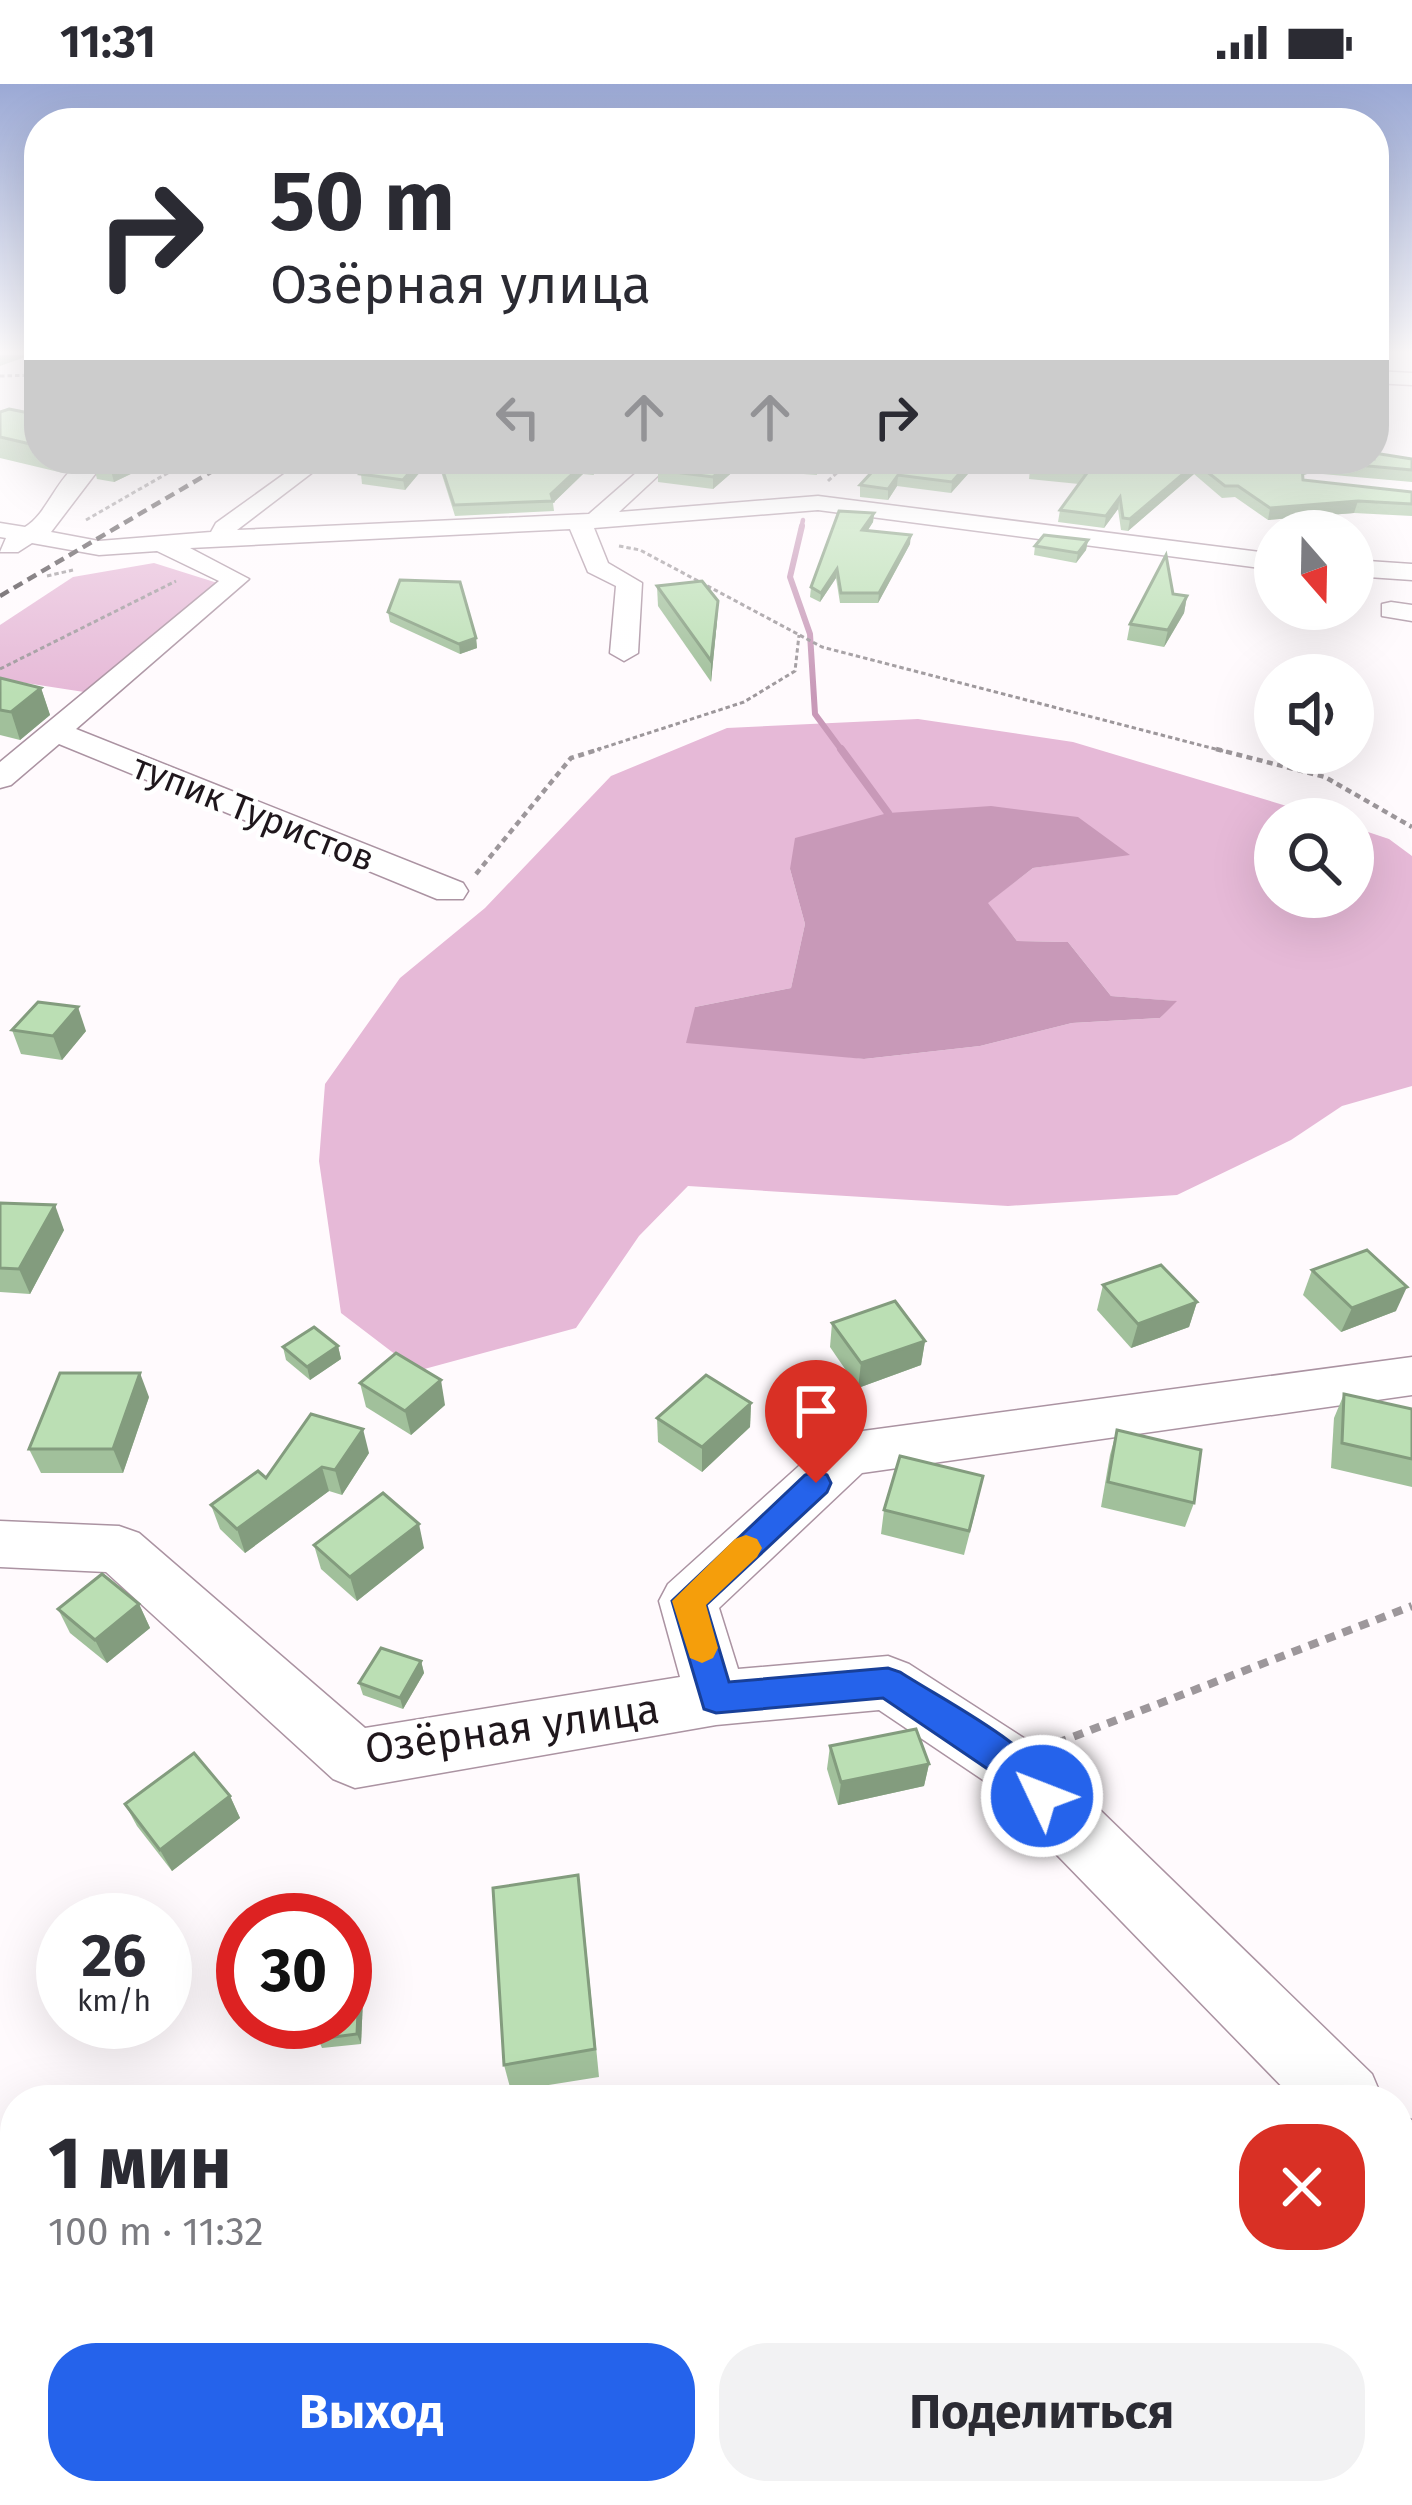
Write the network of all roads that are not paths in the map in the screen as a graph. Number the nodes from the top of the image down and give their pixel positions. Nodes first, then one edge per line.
1 (83, 474) edge
2 (299, 474) edge
3 (648, 474) edge
4 (144, 519) dead end
5 (587, 527) junction
6 (12, 533) edge
7 (278, 534) junction
8 (222, 539) junction
9 (164, 544) junction
10 (99, 548) junction
11 (0, 554) edge
12 (1254, 559) edge
13 (214, 567) junction
14 (1374, 569) edge
15 (1412, 572) edge
16 (624, 653) dead end
17 (57, 732) junction
18 (0, 778) edge
19 (450, 891) road end
20 (1412, 1376) edge
21 (0, 1544) edge
22 (716, 1698) junction
23 (1331, 2085) edge

1 - 6 street
2 - 8 street
3 - 5 street
4 - 10 street
5 - 7 street
5 - 12 street
5 - 16 street
6 - 10 street
6 - 11 street
7 - 8 street
7 - 13 street
8 - 9 street
9 - 10 street
9 - 13 street
13 - 17 street
14 - 15 street
17 - 18 street
17 - 19 street, тупик Туристов
20 - 22 street, Озёрная улица
21 - 22 street, Озёрная улица
22 - 23 street

